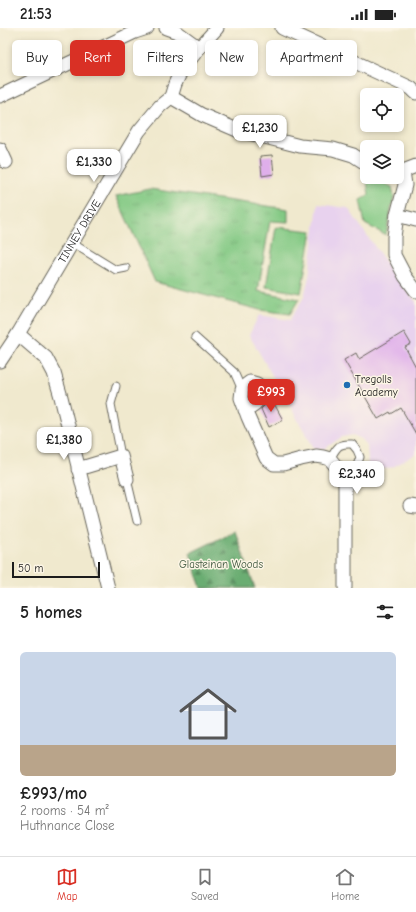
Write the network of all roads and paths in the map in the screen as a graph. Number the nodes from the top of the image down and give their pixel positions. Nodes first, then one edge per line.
1 (147, 28) edge
2 (166, 28) edge
3 (217, 28) edge
4 (282, 28) edge
5 (199, 48) junction
6 (416, 93) edge
7 (0, 96) edge
8 (171, 97) junction
9 (0, 149) edge
10 (360, 160) edge
11 (6, 162) dead end
12 (416, 166) edge
13 (404, 169) edge
14 (404, 182) edge
15 (397, 215) junction
16 (416, 220) edge
17 (72, 243) junction
18 (126, 268) dead end
19 (416, 291) edge
20 (18, 334) junction
21 (195, 337) dead end
22 (0, 361) edge
23 (116, 386) dead end
24 (242, 390) junction
25 (246, 410) junction
26 (121, 456) junction
27 (330, 459) junction
28 (78, 469) junction
29 (127, 479) joint
30 (344, 480) junction
31 (137, 521) dead end
32 (108, 588) edge
33 (345, 588) edge

1 - 7 street
2 - 5 street
3 - 5 street, TINNEY DRIVE
4 - 6 street
5 - 8 street, TINNEY DRIVE
8 - 10 street
8 - 17 street, TINNEY DRIVE
9 - 11 street
12 - 13 street
14 - 15 street
15 - 16 street
15 - 19 street
17 - 18 lane
17 - 20 street, TINNEY DRIVE
20 - 22 street, TINNEY DRIVE
20 - 28 street
21 - 24 lane
23 - 26 lane
24 - 25 street
24 - 25 street
25 - 27 street
26 - 28 street
26 - 29 street
27 - 30 street
27 - 30 lane
28 - 32 street
29 - 31 lane
30 - 33 street

